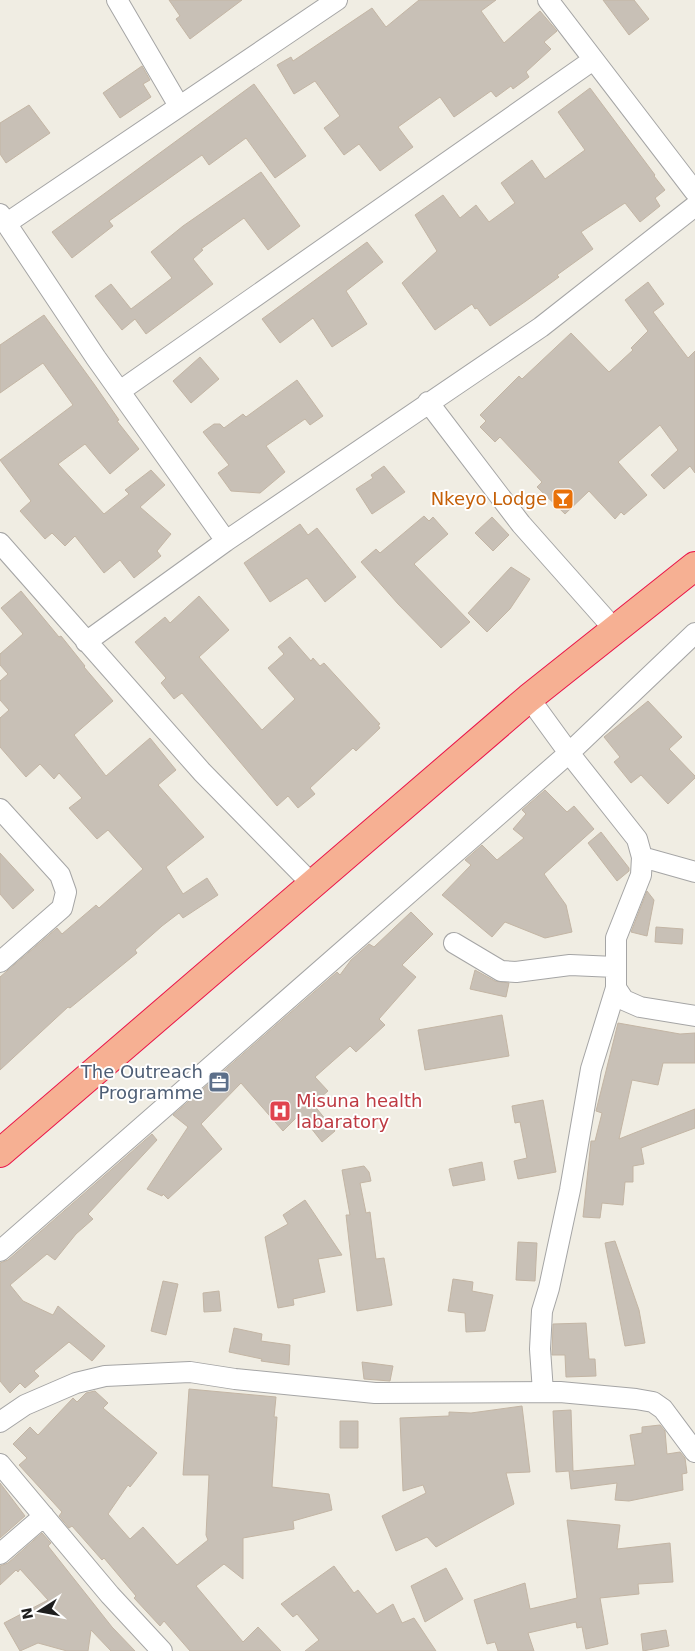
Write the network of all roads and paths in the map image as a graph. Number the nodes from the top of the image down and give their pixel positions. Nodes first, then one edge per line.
1 (117, 0) edge
2 (338, 0) edge
3 (548, 0) edge
4 (593, 60) junction
5 (179, 106) junction
6 (695, 192) edge
7 (695, 206) edge
8 (4, 218) edge
9 (120, 391) junction
10 (428, 402) junction
11 (226, 541) junction
12 (4, 555) edge
13 (695, 566) edge
14 (615, 630) junction
15 (695, 633) edge
16 (86, 642) junction
17 (529, 698) junction
18 (568, 753) junction
19 (0, 809) edge
20 (642, 857) junction
21 (695, 872) edge
22 (312, 884) junction
23 (454, 943) dead end
24 (0, 962) edge
25 (615, 968) junction
26 (616, 988) junction
27 (695, 1016) edge
28 (0, 1153) edge
29 (0, 1251) edge
30 (543, 1392) junction
31 (0, 1422) edge
32 (695, 1452) edge
33 (0, 1464) edge
34 (44, 1516) junction
35 (0, 1554) edge
36 (162, 1651) edge

1 - 5 street
2 - 5 street
3 - 4 street
4 - 6 street
4 - 9 street
5 - 8 street
7 - 10 street
8 - 9 street
9 - 11 street
10 - 11 street
10 - 14 street
11 - 16 street
12 - 16 street
13 - 14 highway
14 - 17 highway
15 - 18 street
16 - 22 street
17 - 18 street
17 - 22 highway
18 - 20 street
18 - 29 street
19 - 24 street
20 - 21 street
20 - 25 street
22 - 28 highway
23 - 25 street
25 - 26 street
26 - 27 street
26 - 30 street
30 - 31 street
30 - 32 street
33 - 34 street
34 - 35 street
34 - 36 street

